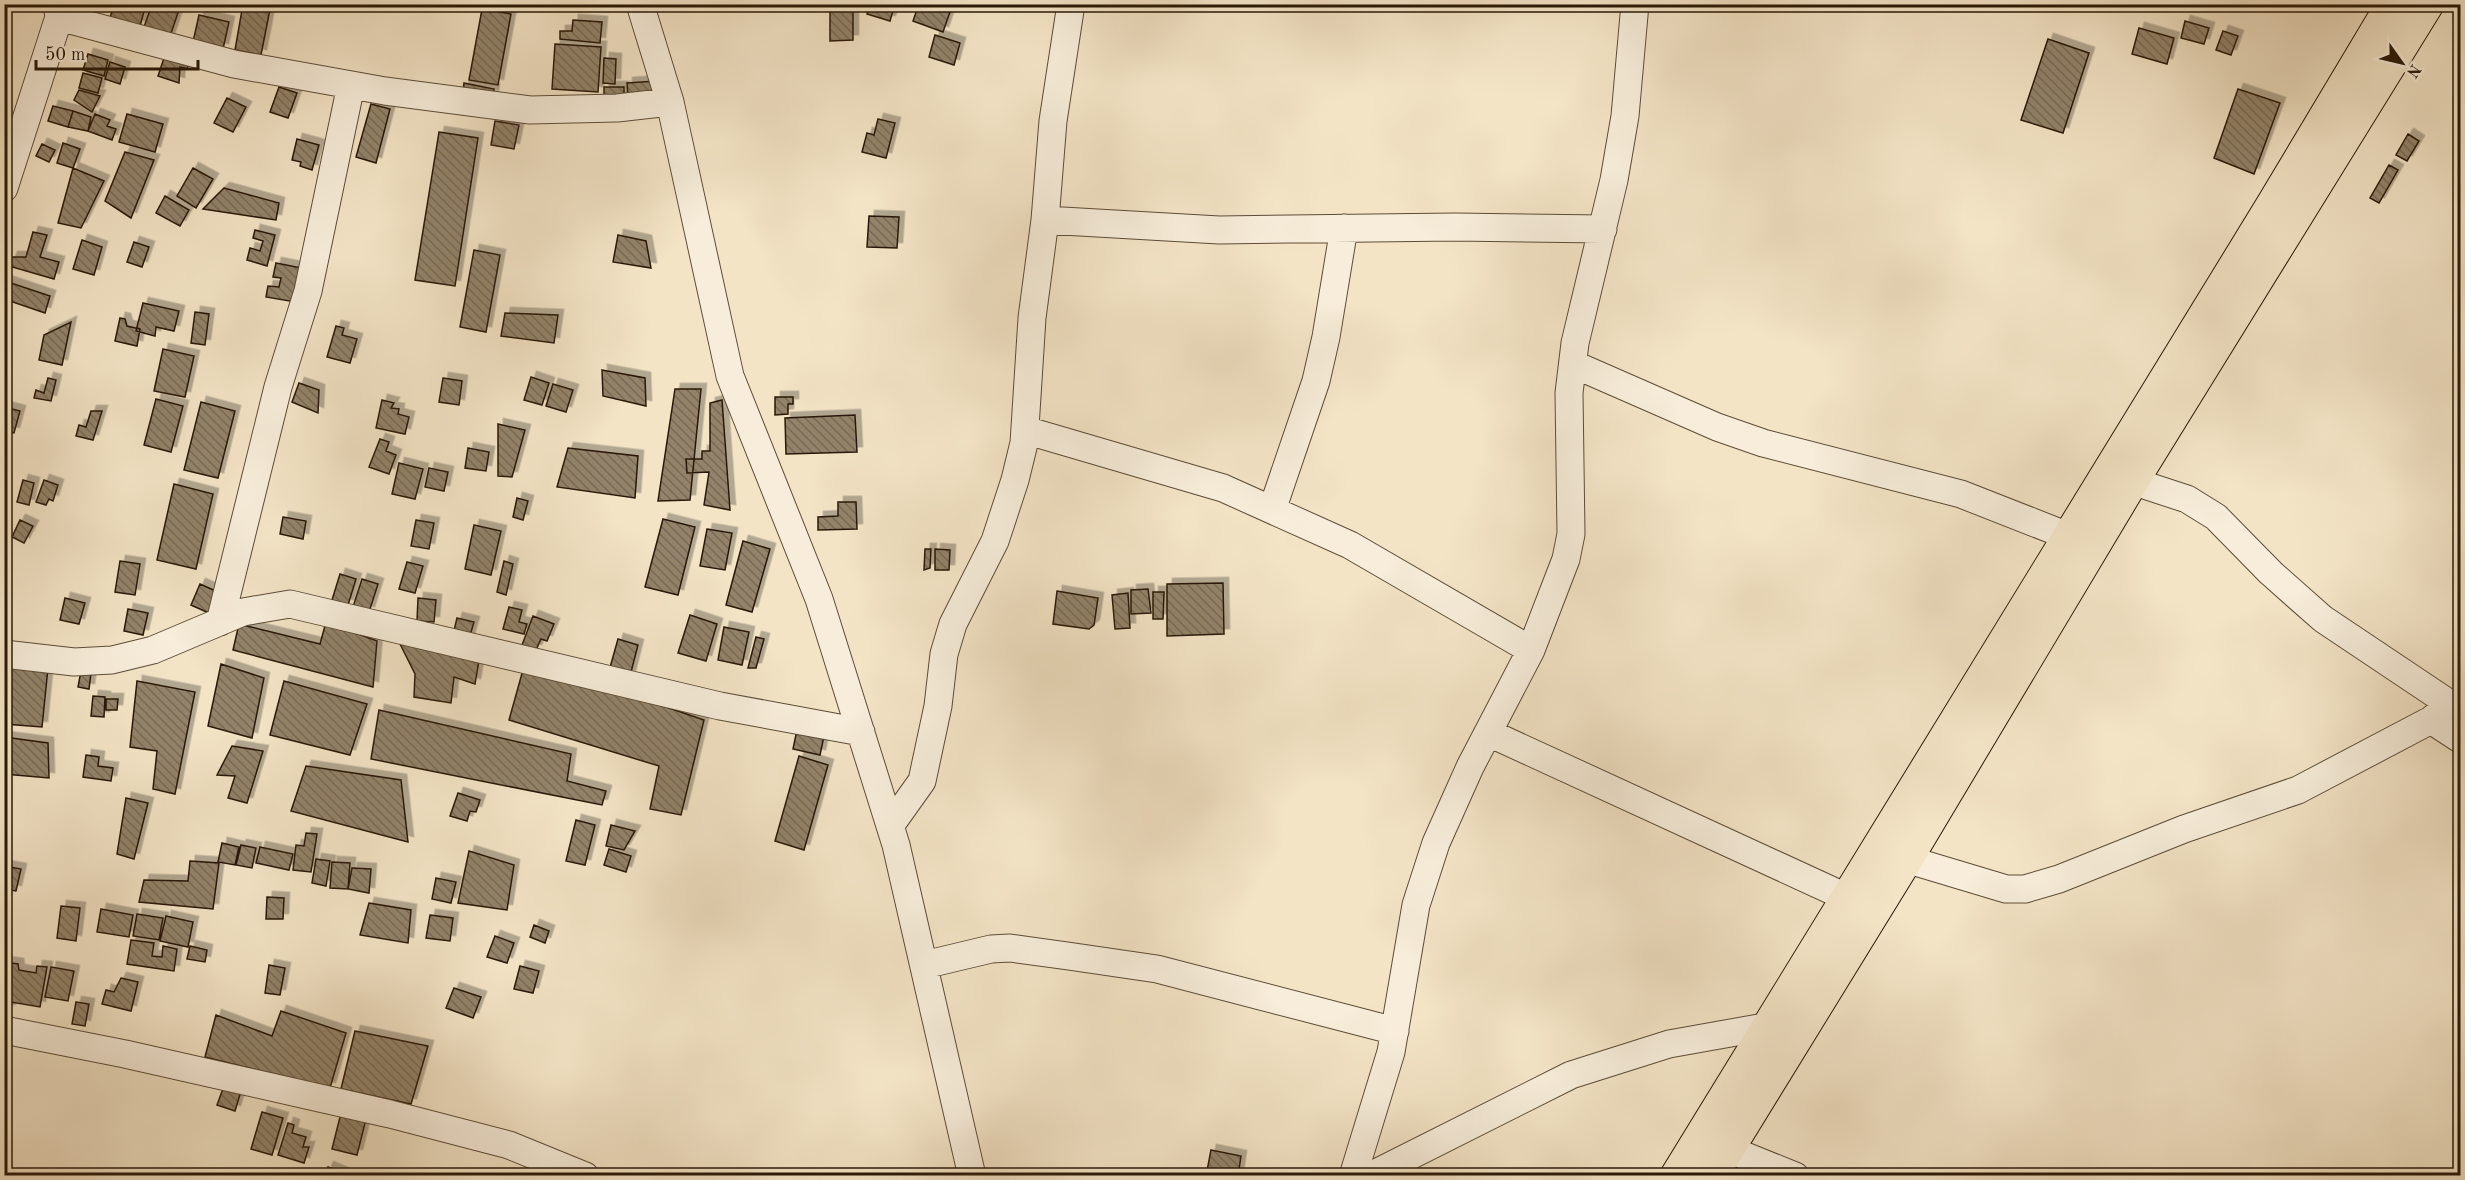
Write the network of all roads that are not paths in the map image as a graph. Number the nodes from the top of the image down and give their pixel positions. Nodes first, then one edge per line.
1 (640, 4) edge
2 (1071, 4) edge
3 (1635, 4) edge
4 (2393, 4) edge
5 (2427, 4) edge
6 (58, 10) edge
7 (351, 85) junction
8 (670, 102) junction
9 (4, 188) edge
10 (1045, 220) junction
11 (1344, 228) junction
12 (1603, 229) junction
13 (1573, 364) junction
14 (1025, 430) junction
15 (2132, 481) junction
16 (1272, 510) junction
17 (2068, 536) junction
18 (220, 622) junction
19 (1531, 650) junction
20 (4, 654) edge
21 (2447, 708) edge
22 (861, 732) junction
23 (1489, 733) junction
24 (2460, 740) edge
25 (890, 826) junction
26 (1906, 859) junction
27 (1848, 898) junction
28 (924, 965) junction
29 (1770, 1026) junction
30 (4, 1030) edge
31 (1395, 1031) junction
32 (1720, 1162) edge
33 (585, 1176) edge
34 (972, 1176) edge
35 (1353, 1176) edge
36 (1370, 1176) edge
37 (1677, 1176) edge
38 (1795, 1176) edge

1 - 8 street
2 - 10 street
3 - 12 street
4 - 17 main road
5 - 15 main road
6 - 7 street
6 - 9 street
7 - 8 street
7 - 18 street
8 - 22 street
10 - 11 street
10 - 14 street
11 - 12 street
11 - 16 street
12 - 13 street
13 - 17 street
13 - 19 street
14 - 16 street
14 - 25 street
15 - 21 street
15 - 26 main road
16 - 19 street
17 - 27 main road
18 - 20 street
18 - 22 street
19 - 23 street
21 - 24 street
21 - 26 street
22 - 25 street
23 - 27 street
23 - 31 street
25 - 28 street
26 - 32 main road
27 - 29 main road
28 - 31 street
28 - 34 street
29 - 36 street
29 - 37 main road
30 - 33 street
31 - 35 street
32 - 38 street

